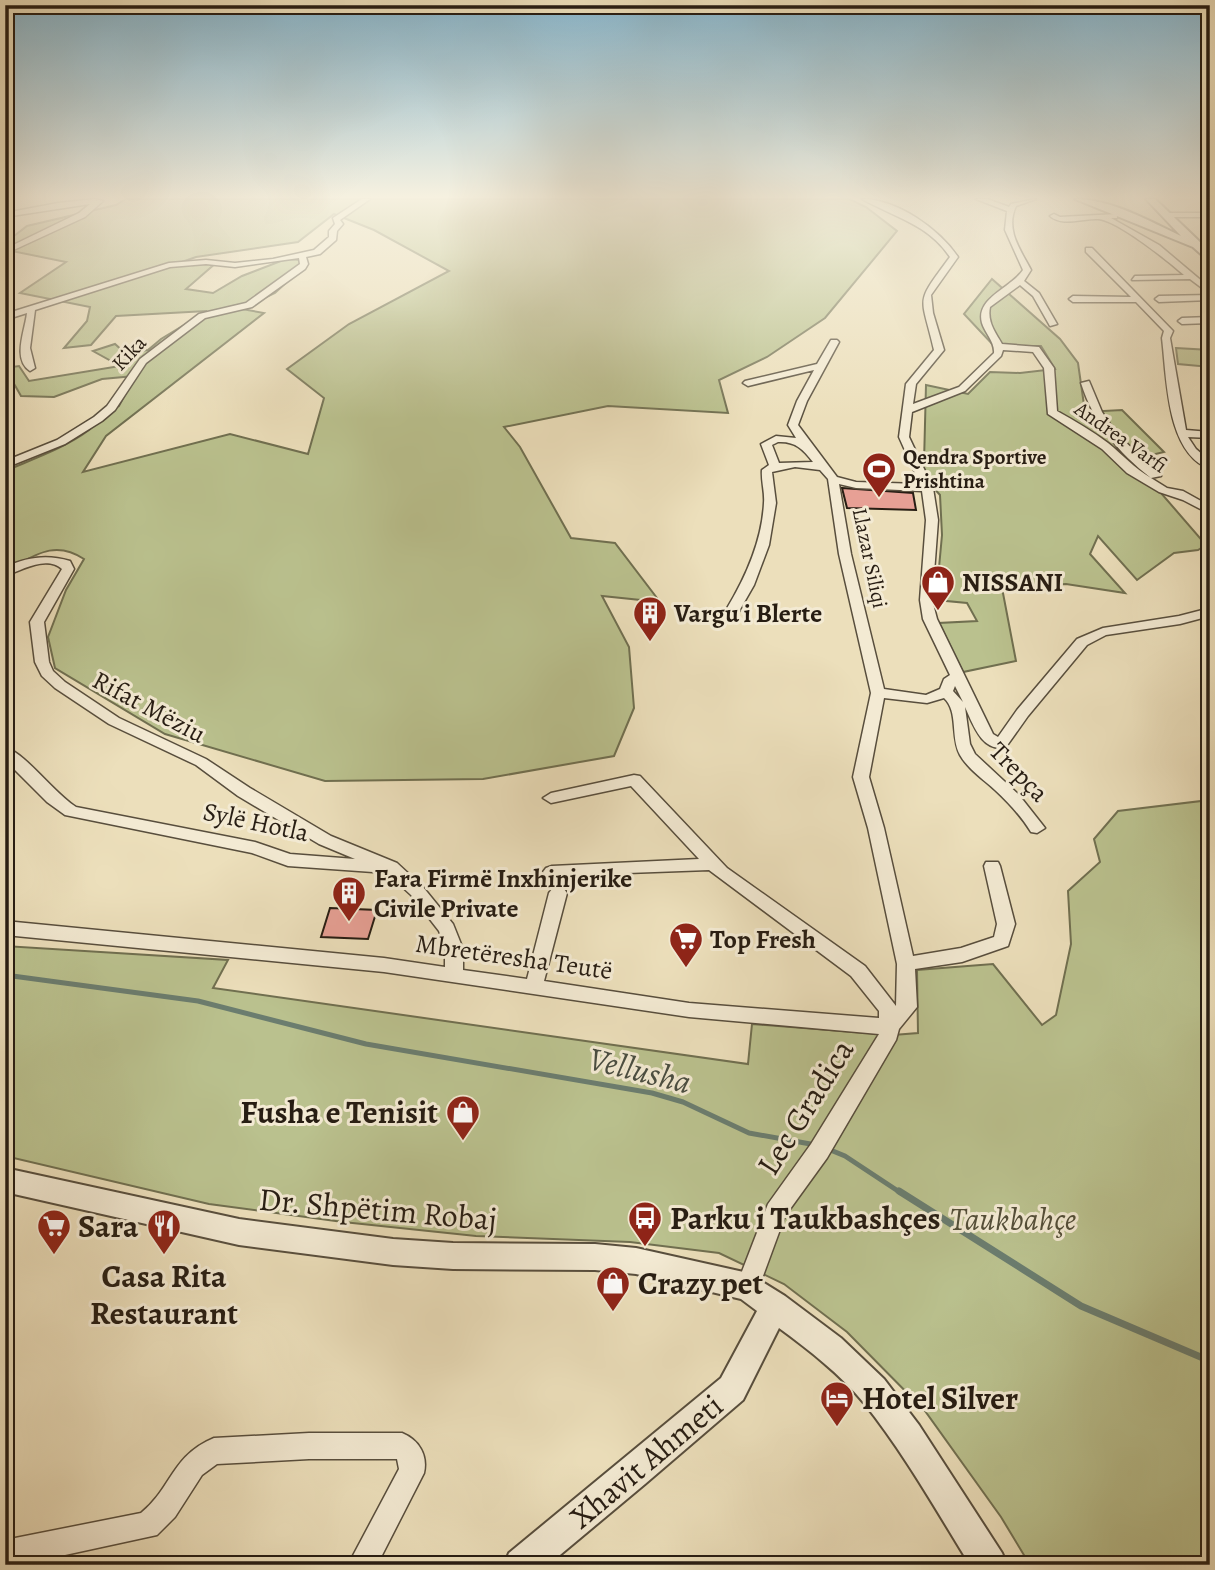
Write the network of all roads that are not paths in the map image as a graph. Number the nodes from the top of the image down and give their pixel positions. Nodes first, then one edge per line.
1 (144, 272) edge
2 (295, 272) edge
3 (943, 272) edge
4 (1026, 272) edge
5 (1110, 272) edge
6 (1187, 272) edge
7 (1193, 277) junction
8 (1135, 278) dead end
9 (1018, 281) junction
10 (1210, 292) edge
11 (1210, 298) edge
12 (1073, 299) dead end
13 (1159, 299) dead end
14 (1137, 300) junction
15 (31, 310) junction
16 (5, 317) edge
17 (1210, 320) edge
18 (1182, 321) dead end
19 (1053, 324) dead end
20 (835, 342) dead end
21 (999, 347) junction
22 (821, 366) junction
23 (30, 368) dead end
24 (748, 383) dead end
25 (1086, 383) dead end
26 (908, 410) junction
27 (1181, 433) junction
28 (1210, 435) edge
29 (806, 446) junction
30 (5, 465) edge
31 (775, 467) junction
32 (1210, 467) edge
33 (828, 473) junction
34 (927, 488) junction
35 (1188, 498) junction
36 (1210, 511) edge
37 (5, 572) edge
38 (733, 610) dead end
39 (1210, 612) edge
40 (957, 677) junction
41 (946, 692) junction
42 (878, 693) junction
43 (5, 752) edge
44 (551, 798) dead end
45 (1037, 828) dead end
46 (714, 864) junction
47 (992, 866) dead end
48 (391, 867) junction
49 (552, 872) dead end
50 (558, 893) dead end
51 (5, 928) edge
52 (906, 964) junction
53 (454, 975) junction
54 (533, 986) junction
55 (889, 1027) junction
56 (5, 1180) edge
57 (748, 1287) junction
58 (775, 1306) junction
59 (5, 1554) edge
60 (362, 1565) edge
61 (521, 1565) edge
62 (990, 1565) edge

1 - 15 street
2 - 30 street, Kika
3 - 26 street
4 - 9 street
5 - 14 street
6 - 7 street
7 - 8 street
7 - 10 street
9 - 19 street
9 - 21 street
11 - 13 street
12 - 14 street
14 - 27 street
15 - 16 street
15 - 23 street
17 - 18 street
20 - 22 street
21 - 26 street
21 - 35 street, Andrea Varfi
22 - 24 street
22 - 29 street
25 - 35 street
26 - 34 street
27 - 28 street
27 - 32 street
29 - 31 street
29 - 33 street
31 - 33 street
31 - 38 street
33 - 34 street
33 - 42 street, Llazar Siliqi
34 - 40 street
35 - 36 street
37 - 48 street, Rifat Mëziu
39 - 40 street
40 - 41 street
41 - 42 street
41 - 45 street, Trepça
42 - 52 street, Lec Gradica
43 - 48 street, Sylë Hotla
44 - 46 street
46 - 49 street
46 - 55 street
47 - 52 street
48 - 53 street
50 - 54 street
51 - 53 street, Mbretëresha Teutë
52 - 55 street, Lec Gradica
53 - 54 street, Mbretëresha Teutë
54 - 55 street, Mbretëresha Teutë
55 - 57 street, Lec Gradica
56 - 57 street, Dr. Shpëtim Robaj
57 - 58 street
58 - 61 street, Xhavit Ahmeti
58 - 62 street
59 - 60 street

